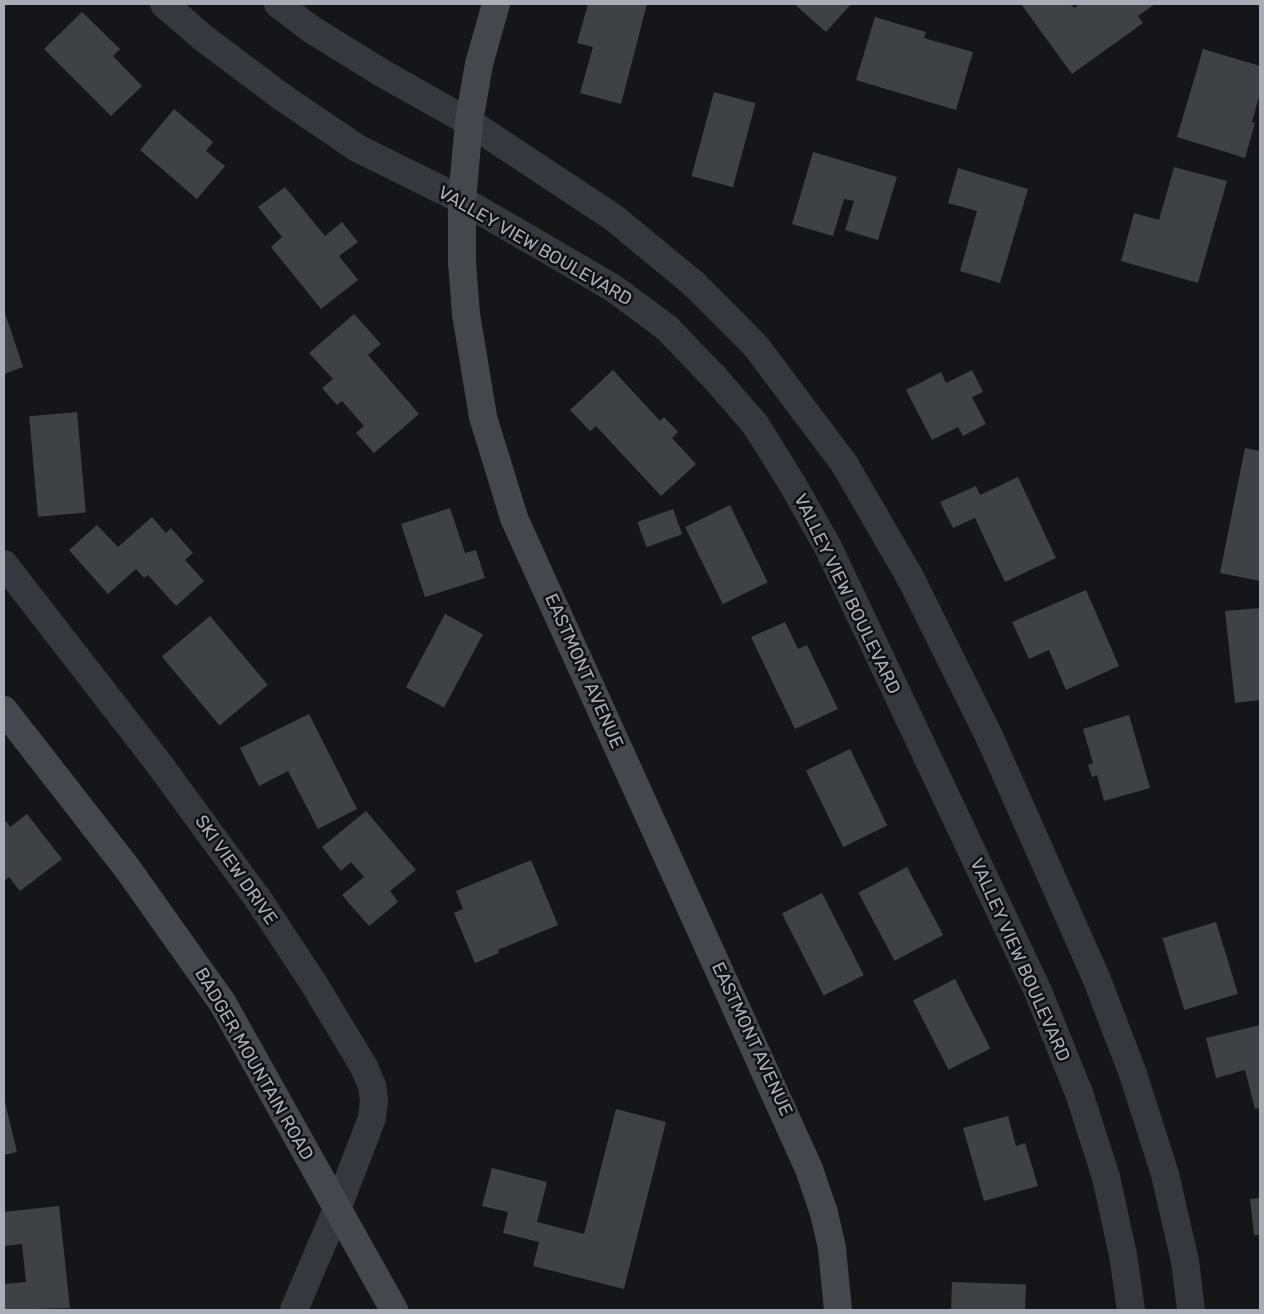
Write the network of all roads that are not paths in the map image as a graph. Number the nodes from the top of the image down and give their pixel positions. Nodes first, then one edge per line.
1 (164, 4) edge
2 (278, 4) edge
3 (496, 4) edge
4 (469, 122) junction
5 (462, 200) junction
6 (4, 564) edge
7 (4, 710) edge
8 (337, 1209) junction
9 (837, 1309) edge
10 (294, 1310) edge
11 (394, 1310) edge
12 (1132, 1310) edge
13 (1191, 1310) edge

1 - 5 street, VALLEY VIEW BOULEVARD
2 - 4 street
3 - 4 main road, EASTMONT AVENUE
4 - 5 main road, EASTMONT AVENUE
4 - 13 street
5 - 9 main road, EASTMONT AVENUE
5 - 12 street, VALLEY VIEW BOULEVARD
6 - 8 street, SKI VIEW DRIVE
7 - 8 main road, BADGER MOUNTAIN ROAD
8 - 10 street, SKI VIEW DRIVE
8 - 11 main road, BADGER MOUNTAIN ROAD

